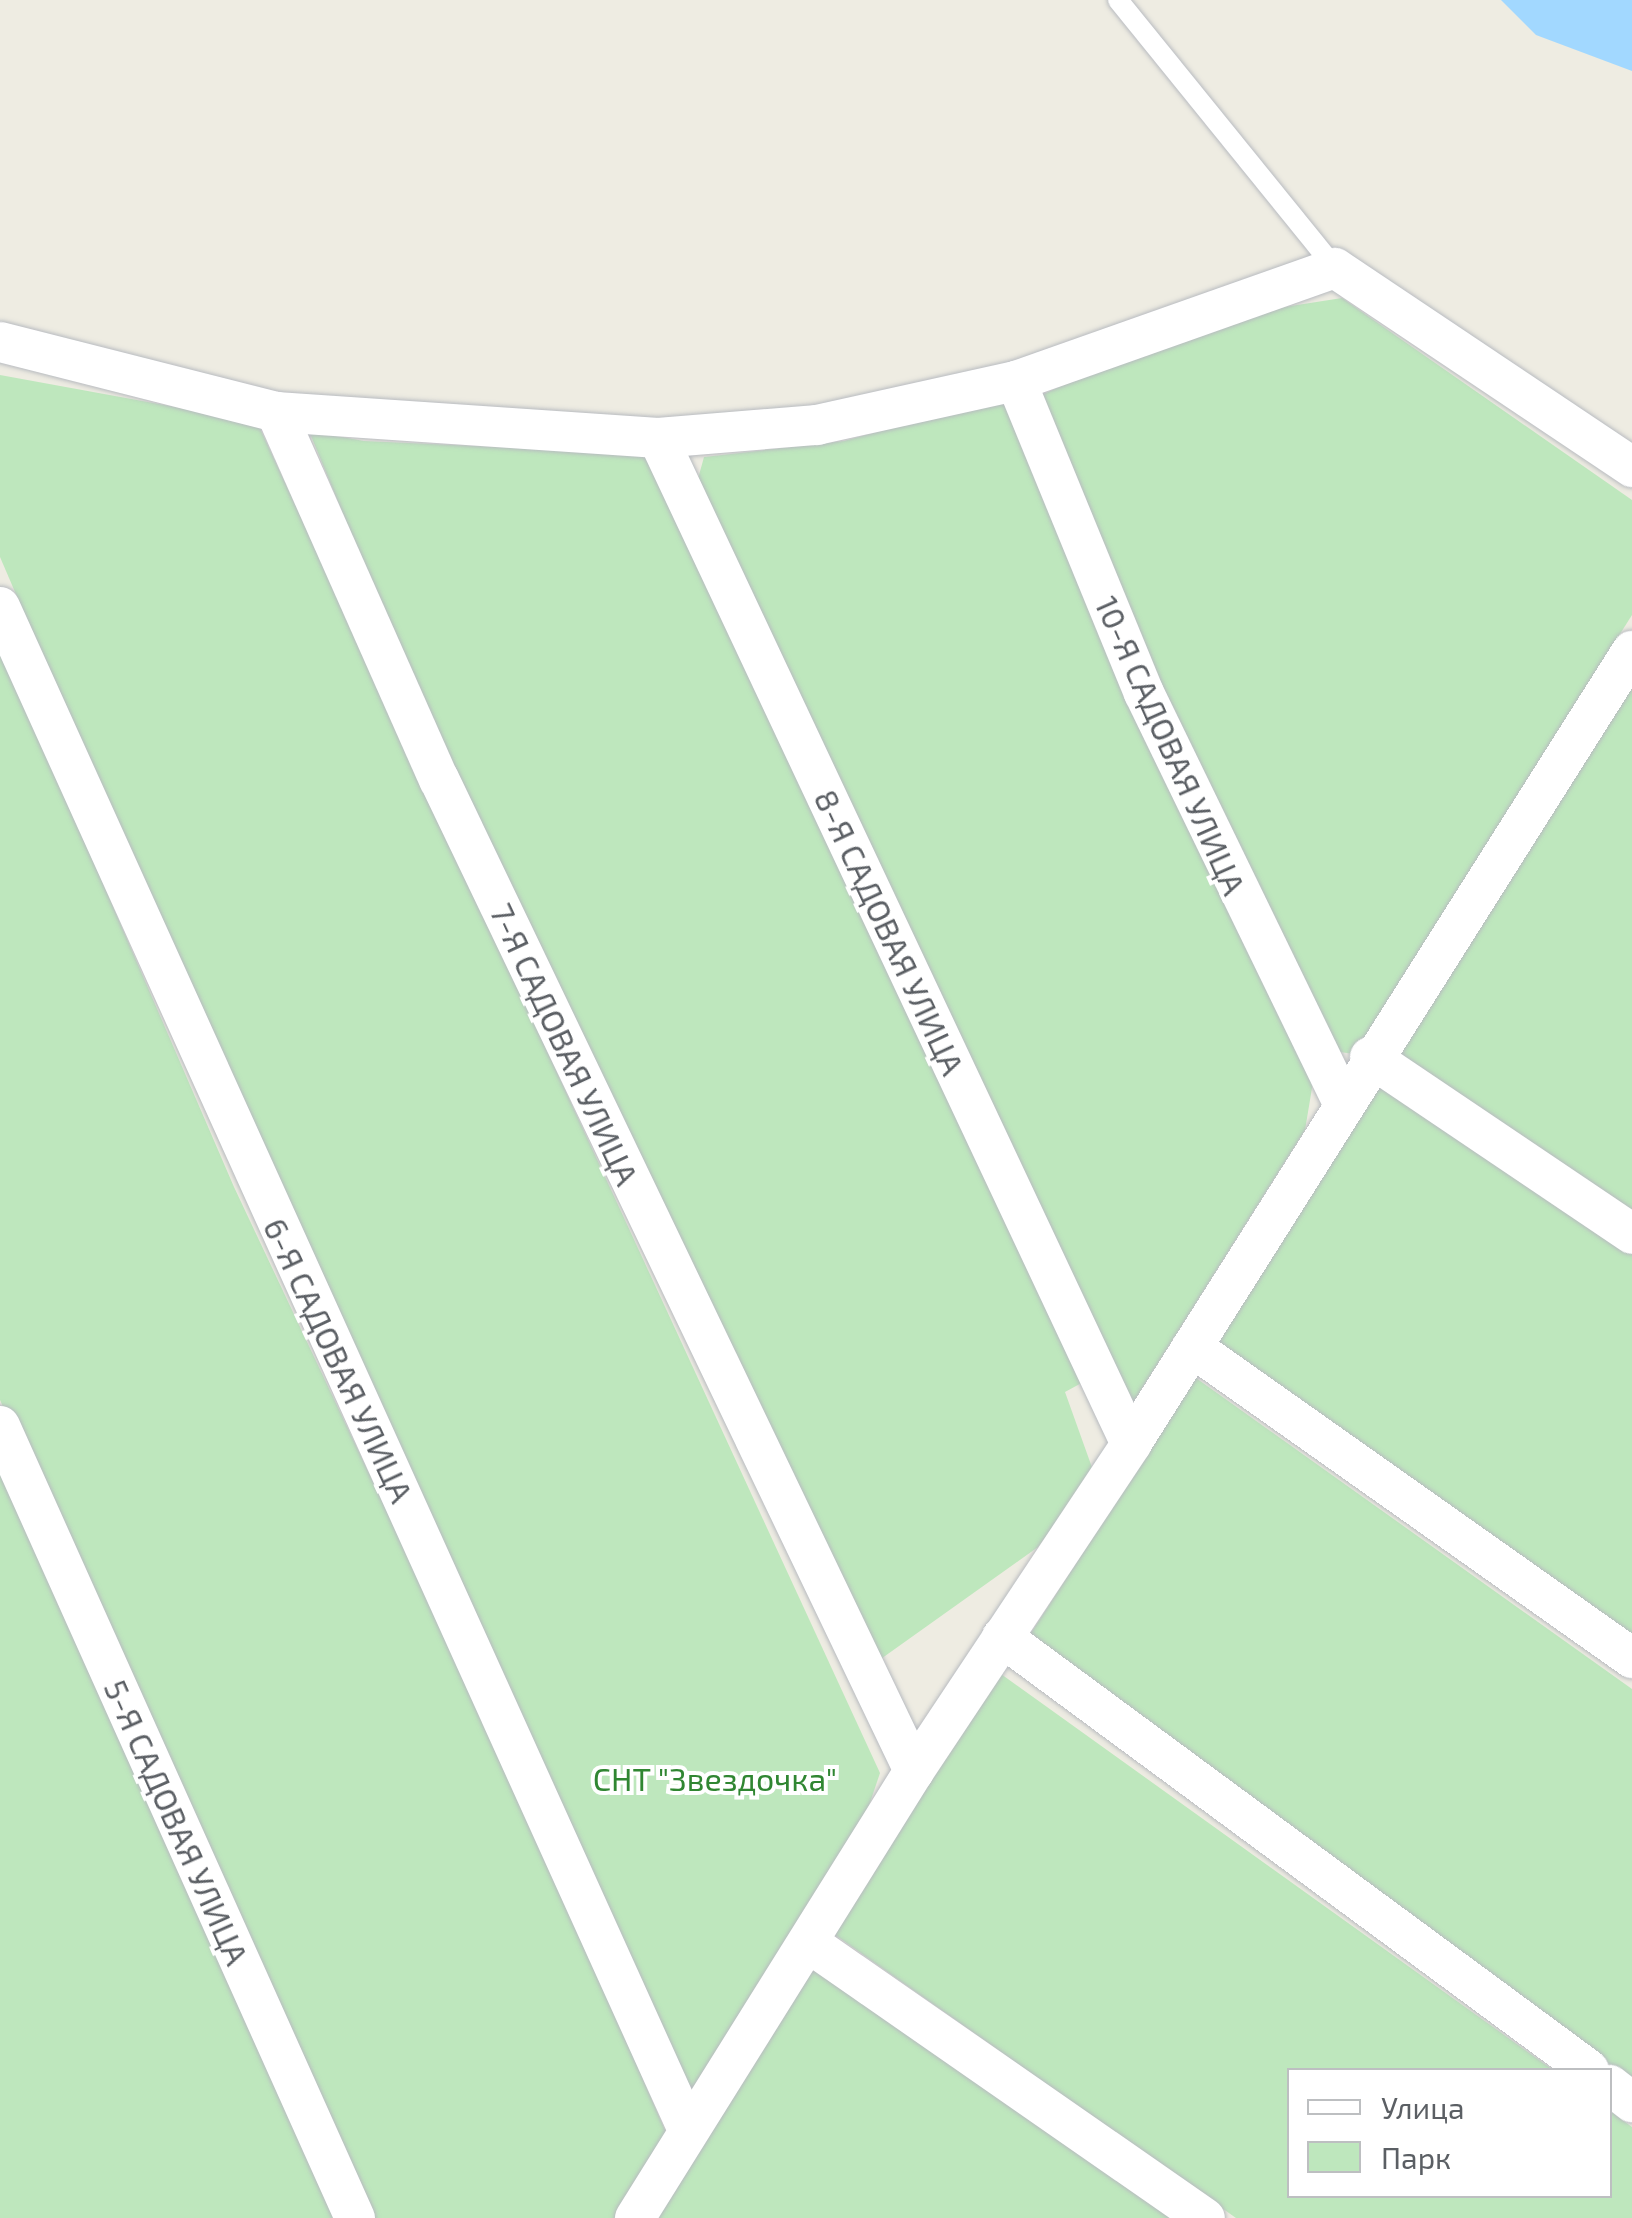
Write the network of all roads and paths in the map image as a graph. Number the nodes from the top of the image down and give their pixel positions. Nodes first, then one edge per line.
1 (1118, 0) edge
2 (1335, 268) junction
3 (0, 342) edge
4 (1016, 381) junction
5 (276, 412) junction
6 (658, 438) junction
7 (1632, 468) edge
8 (0, 607) edge
9 (1632, 651) edge
10 (1370, 1057) junction
11 (1342, 1101) junction
12 (1632, 1234) edge
13 (1192, 1347) junction
14 (0, 1426) edge
15 (1126, 1434) junction
16 (1002, 1637) junction
17 (1632, 1658) edge
18 (914, 1771) junction
19 (809, 1943) junction
20 (1586, 2068) edge
21 (684, 2121) junction
22 (355, 2218) edge
23 (635, 2218) edge
24 (1205, 2218) edge

1 - 2 lane
2 - 4 street
2 - 7 street
3 - 5 street
4 - 6 street
4 - 11 street, 10-Я САДОВАЯ УЛИЦА
5 - 6 street
5 - 18 street, 7-Я САДОВАЯ УЛИЦА
6 - 15 street, 8-Я САДОВАЯ УЛИЦА
8 - 21 street, 6-Я САДОВАЯ УЛИЦА
9 - 10 street
10 - 11 street
10 - 12 street
11 - 13 street
13 - 15 street
13 - 17 street
14 - 22 street, 5-Я САДОВАЯ УЛИЦА
15 - 16 street
16 - 18 street
16 - 20 street
18 - 19 street
19 - 21 street
19 - 24 street
21 - 23 street

